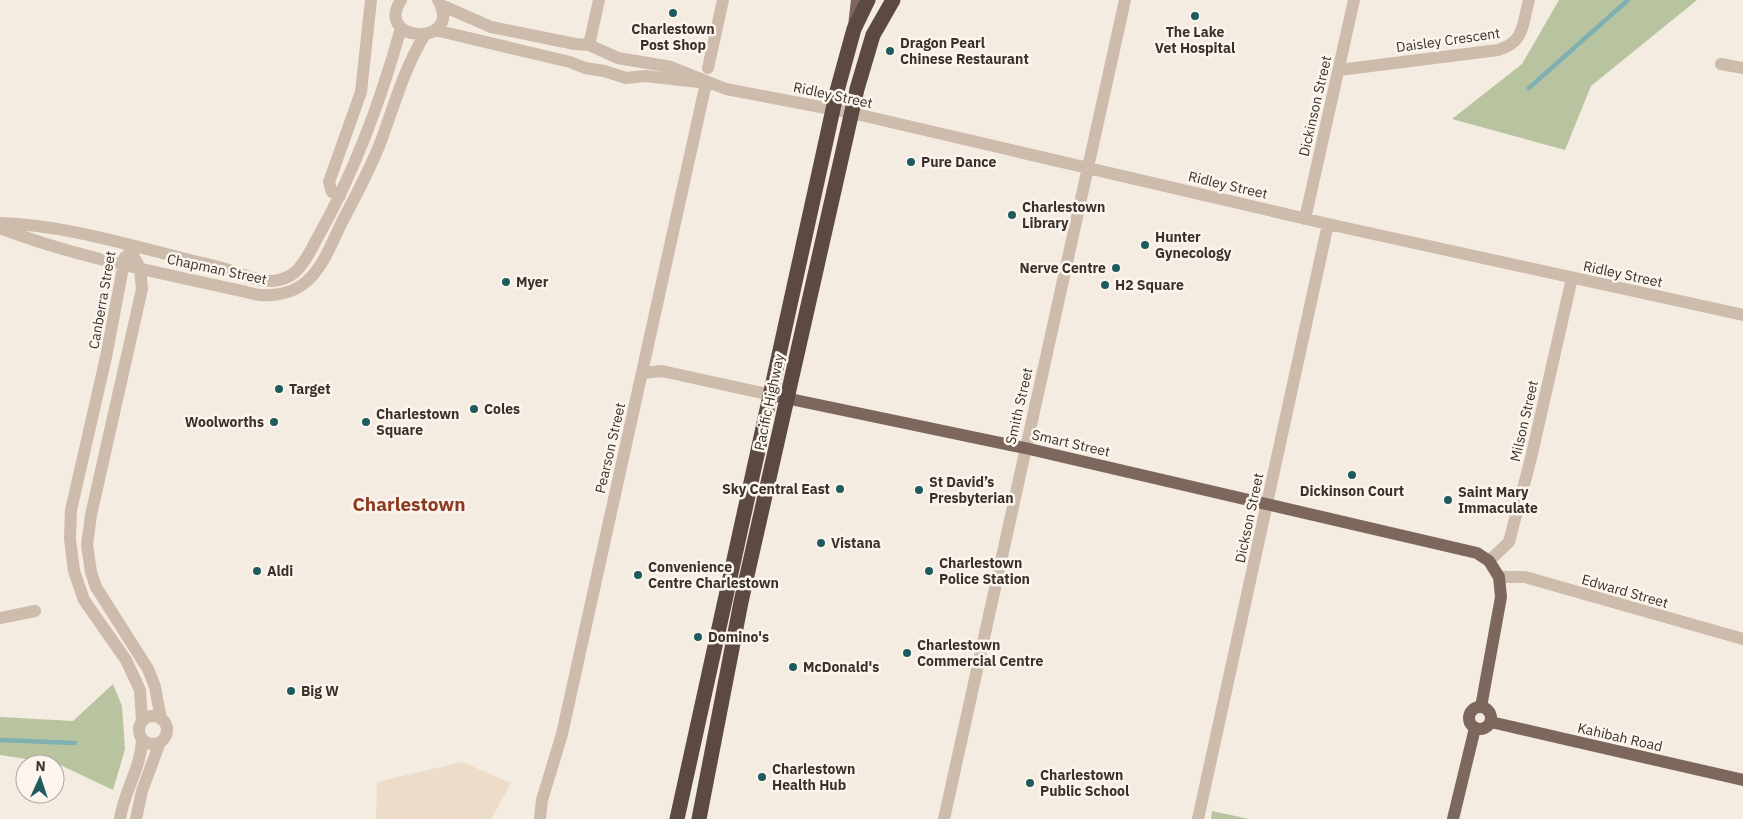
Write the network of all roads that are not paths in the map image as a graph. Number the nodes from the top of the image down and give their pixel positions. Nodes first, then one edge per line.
1 (371, 0) edge
2 (400, 0) edge
3 (599, 0) edge
4 (723, 0) edge
5 (857, 0) edge
6 (868, 0) edge
7 (893, 0) edge
8 (1126, 0) edge
9 (1354, 0) edge
10 (1528, 0) edge
11 (439, 2) edge
12 (401, 28) junction
13 (854, 29) junction
14 (429, 33) junction
15 (575, 44) junction
16 (589, 45) junction
17 (630, 60) junction
18 (570, 62) junction
19 (1721, 64) dead end
20 (708, 68) dead end
21 (1743, 68) edge
22 (1339, 70) junction
23 (626, 78) junction
24 (706, 83) junction
25 (833, 110) junction
26 (852, 113) junction
27 (1089, 168) junction
28 (340, 196) junction
29 (1304, 218) junction
30 (0, 223) edge
31 (1328, 224) junction
32 (0, 228) edge
33 (127, 245) junction
34 (123, 264) junction
35 (140, 268) junction
36 (1572, 278) junction
37 (1743, 315) edge
38 (642, 373) junction
39 (771, 395) junction
40 (786, 398) junction
41 (1025, 448) junction
42 (1268, 502) junction
43 (1489, 561) junction
44 (1498, 577) junction
45 (35, 611) dead end
46 (0, 618) edge
47 (1743, 639) edge
48 (1481, 707) junction
49 (161, 718) junction
50 (142, 720) junction
51 (1490, 722) junction
52 (1475, 728) junction
53 (142, 740) junction
54 (160, 742) junction
55 (1743, 780) edge
56 (120, 819) edge
57 (136, 819) edge
58 (540, 819) edge
59 (677, 819) edge
60 (699, 819) edge
61 (944, 819) edge
62 (1198, 819) edge
63 (1453, 819) edge

1 - 28 street
2 - 12 street
3 - 16 street
4 - 20 street
5 - 13 main road
6 - 13 highway, Pacific Highway
7 - 26 highway, Pacific Highway
8 - 27 street, Smith Street
9 - 22 street, Dickinson Street
10 - 22 street, Daisley Crescent
11 - 14 street, Chapman Street
11 - 15 street, Ridley Street
12 - 14 street, Ridley Street
12 - 28 street, Chapman Street
13 - 25 highway, Pacific Highway
14 - 18 street, Ridley Street
14 - 35 street, Chapman Street
15 - 16 street, Ridley Street
15 - 18 street
16 - 17 street, Ridley Street
17 - 23 street
17 - 24 street, Ridley Street
18 - 23 street, Ridley Street
19 - 21 street
22 - 29 street, Dickinson Street
23 - 24 street, Ridley Street
24 - 25 street, Ridley Street
24 - 38 street, Pearson Street
25 - 26 street, Ridley Street
25 - 39 highway, Pacific Highway
26 - 27 street, Ridley Street
26 - 40 highway, Pacific Highway
27 - 29 street, Ridley Street
27 - 41 street, Smith Street
28 - 33 street, Chapman Street
29 - 31 street, Ridley Street
30 - 33 street, Chapman Street
31 - 36 street, Ridley Street
31 - 42 street, Dickson Street
32 - 34 street, Chapman Street
33 - 34 street, Canberra Street
33 - 35 street, Canberra Street
34 - 35 street, Chapman Street
34 - 50 street, Canberra Street
35 - 49 street, Canberra Street
36 - 37 street, Ridley Street
36 - 43 street, Milson Street
38 - 39 street, Smart Street
38 - 58 street, Pearson Street
39 - 40 main road, Smart Street
39 - 59 highway, Pacific Highway
40 - 41 main road, Smart Street
40 - 60 highway, Pacific Highway
41 - 42 main road, Smart Street
41 - 61 street, Smith Street
42 - 43 main road, Smart Street
42 - 62 street, Dickson Street
43 - 44 main road
44 - 47 street, Edward Street
44 - 48 main road
45 - 46 street
48 - 51 main road
48 - 52 main road
49 - 50 street
49 - 54 street
50 - 53 street
51 - 52 main road
51 - 55 main road, Kahibah Road
52 - 63 main road
53 - 54 street
53 - 56 street
54 - 57 street

